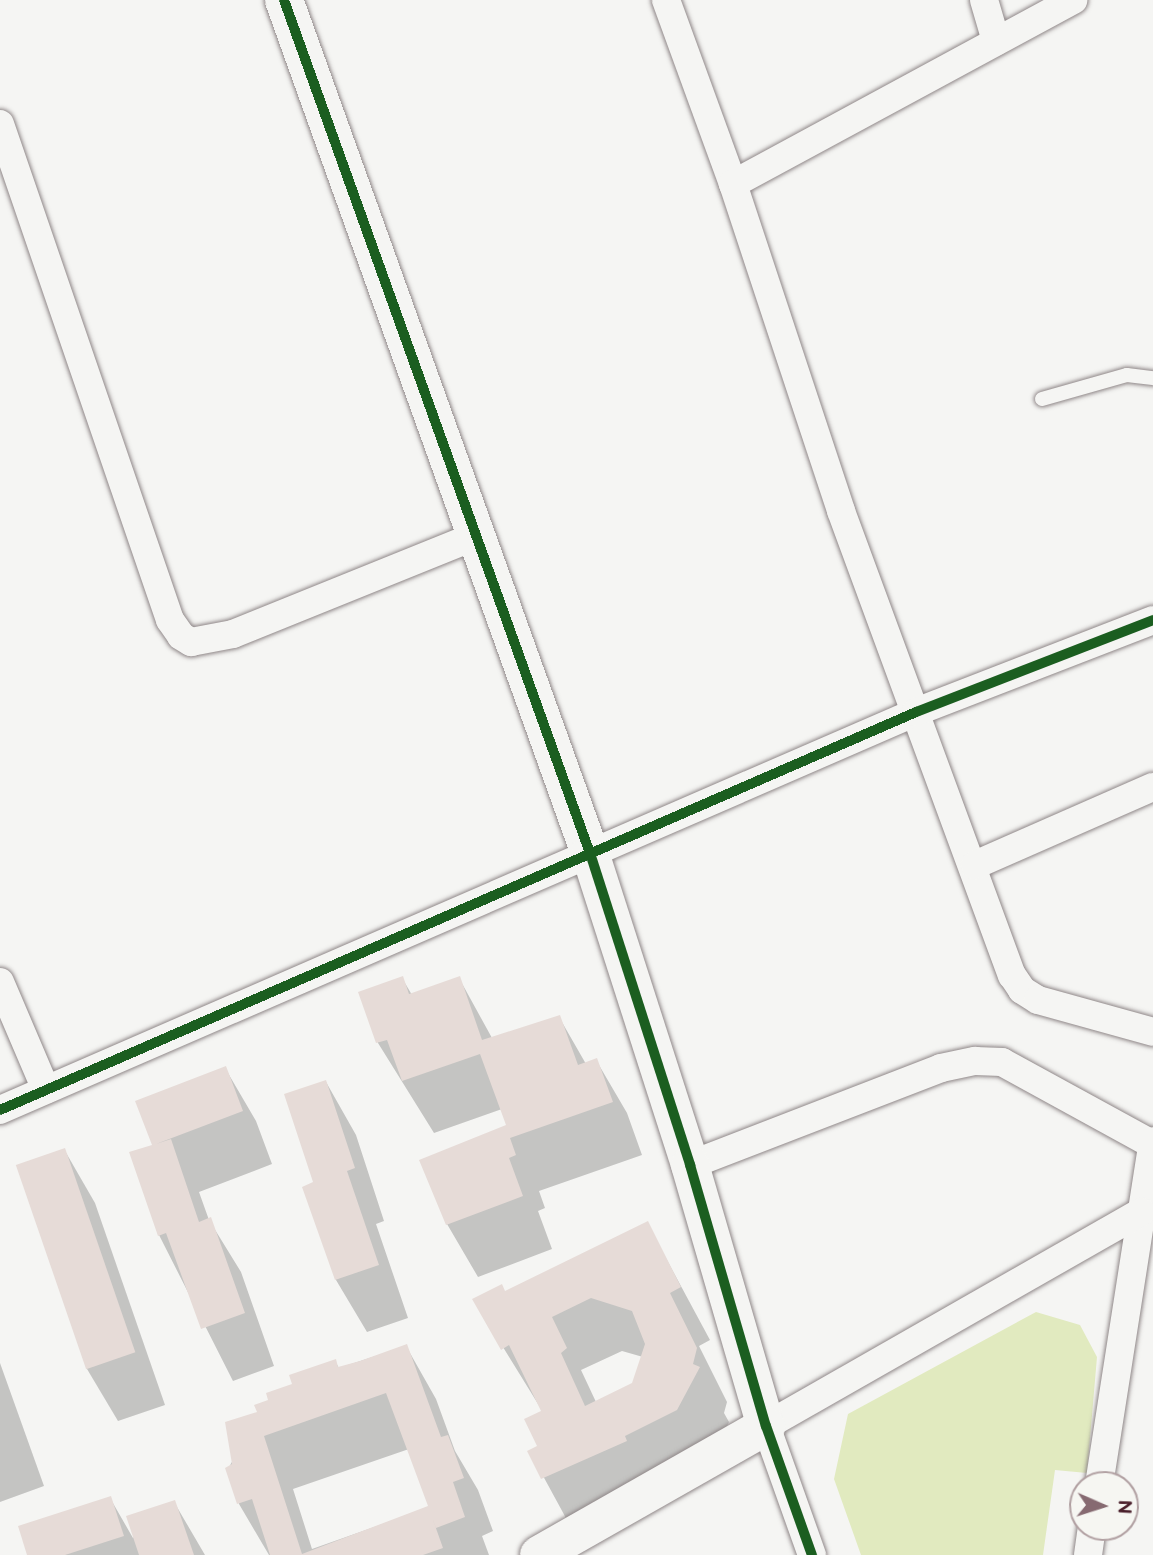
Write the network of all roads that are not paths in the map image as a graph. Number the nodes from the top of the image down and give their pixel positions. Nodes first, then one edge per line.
1 (284, 0) edge
2 (666, 0) edge
3 (984, 0) edge
4 (1073, 0) edge
5 (996, 41) junction
6 (0, 124) edge
7 (733, 184) junction
8 (1153, 378) edge
9 (1042, 399) dead end
10 (475, 536) junction
11 (1153, 621) edge
12 (916, 712) junction
13 (1153, 787) edge
14 (590, 853) junction
15 (975, 865) junction
16 (0, 982) edge
17 (1153, 1032) edge
18 (46, 1090) junction
19 (0, 1110) edge
20 (1153, 1142) edge
21 (690, 1165) junction
22 (1142, 1212) junction
23 (766, 1426) junction
24 (1101, 1471) edge
25 (539, 1555) edge
26 (813, 1555) edge

1 - 10 street
2 - 7 street
3 - 5 street
4 - 5 street
5 - 7 street
6 - 10 street
7 - 12 street
8 - 9 lane
10 - 14 street
11 - 12 street
12 - 14 street
12 - 15 street
13 - 15 street
14 - 18 street
14 - 21 street
15 - 17 street
16 - 18 street
18 - 19 street
20 - 21 street
20 - 22 street
21 - 23 street
22 - 23 street
22 - 24 street
23 - 25 street
23 - 26 street

